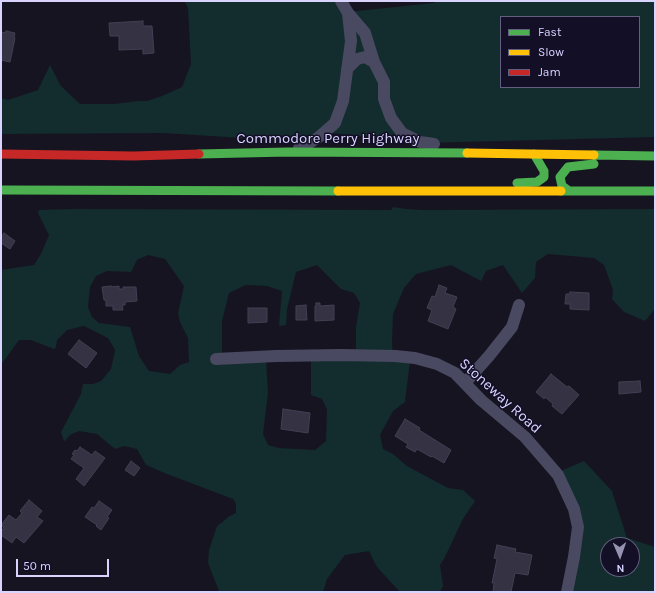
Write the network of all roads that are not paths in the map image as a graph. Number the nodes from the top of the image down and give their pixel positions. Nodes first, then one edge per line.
1 (342, 1) edge
2 (348, 12) junction
3 (374, 62) junction
4 (347, 69) junction
5 (288, 152) junction
6 (1, 154) edge
7 (534, 154) junction
8 (655, 157) edge
9 (1, 190) edge
10 (396, 191) junction
11 (570, 191) junction
12 (655, 191) edge
13 (520, 305) dead end
14 (216, 359) dead end
15 (465, 383) junction
16 (567, 592) edge

1 - 2 street
2 - 3 street
2 - 4 street
3 - 4 street
3 - 7 street
4 - 5 street
5 - 6 highway, Commodore Perry Highway
5 - 7 highway, Commodore Perry Highway
7 - 8 highway, Commodore Perry Highway
7 - 10 highway
8 - 11 highway
9 - 10 highway
10 - 11 highway
11 - 12 highway
13 - 15 street
14 - 15 street, Stoneway Road
15 - 16 street, Stoneway Road

